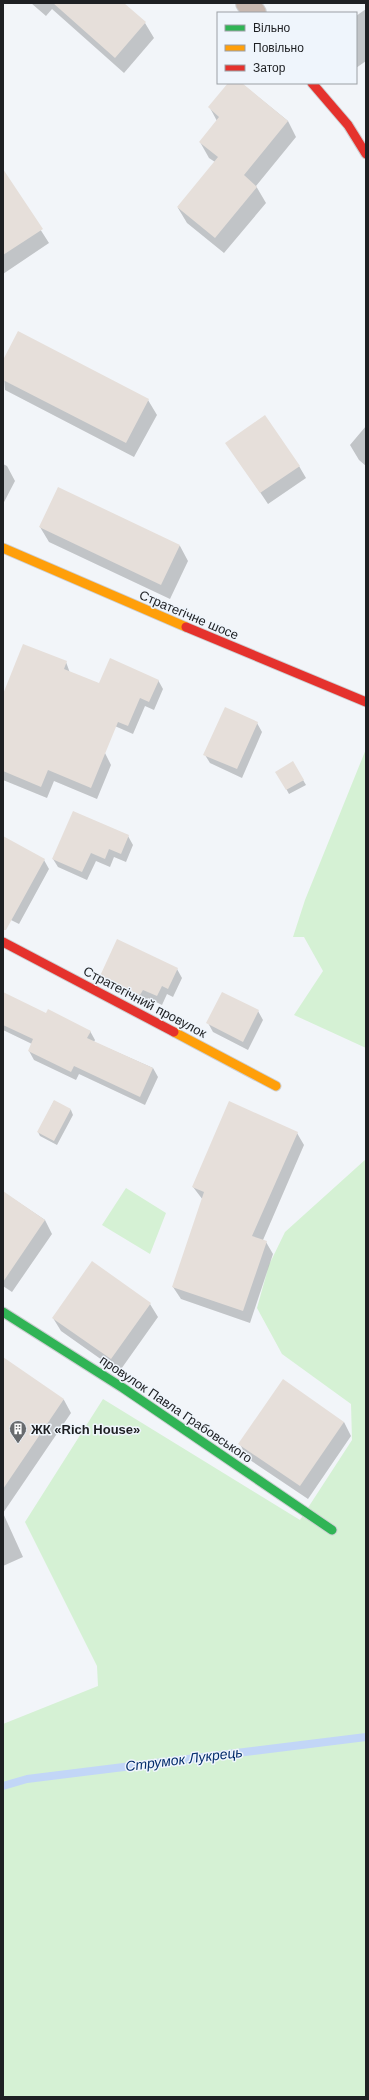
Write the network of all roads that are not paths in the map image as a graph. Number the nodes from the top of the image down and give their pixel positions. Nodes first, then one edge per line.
1 (247, 3) edge
2 (254, 12) edge
3 (313, 84) edge
4 (366, 154) edge
5 (3, 548) edge
6 (366, 702) edge
7 (3, 942) edge
8 (276, 1086) dead end
9 (3, 1312) edge
10 (332, 1530) dead end

1 - 2 street
3 - 4 street
5 - 6 street, Стратегічне шосе
7 - 8 street, Стратегічний провулок
9 - 10 street, провулок Павла Грабовського

